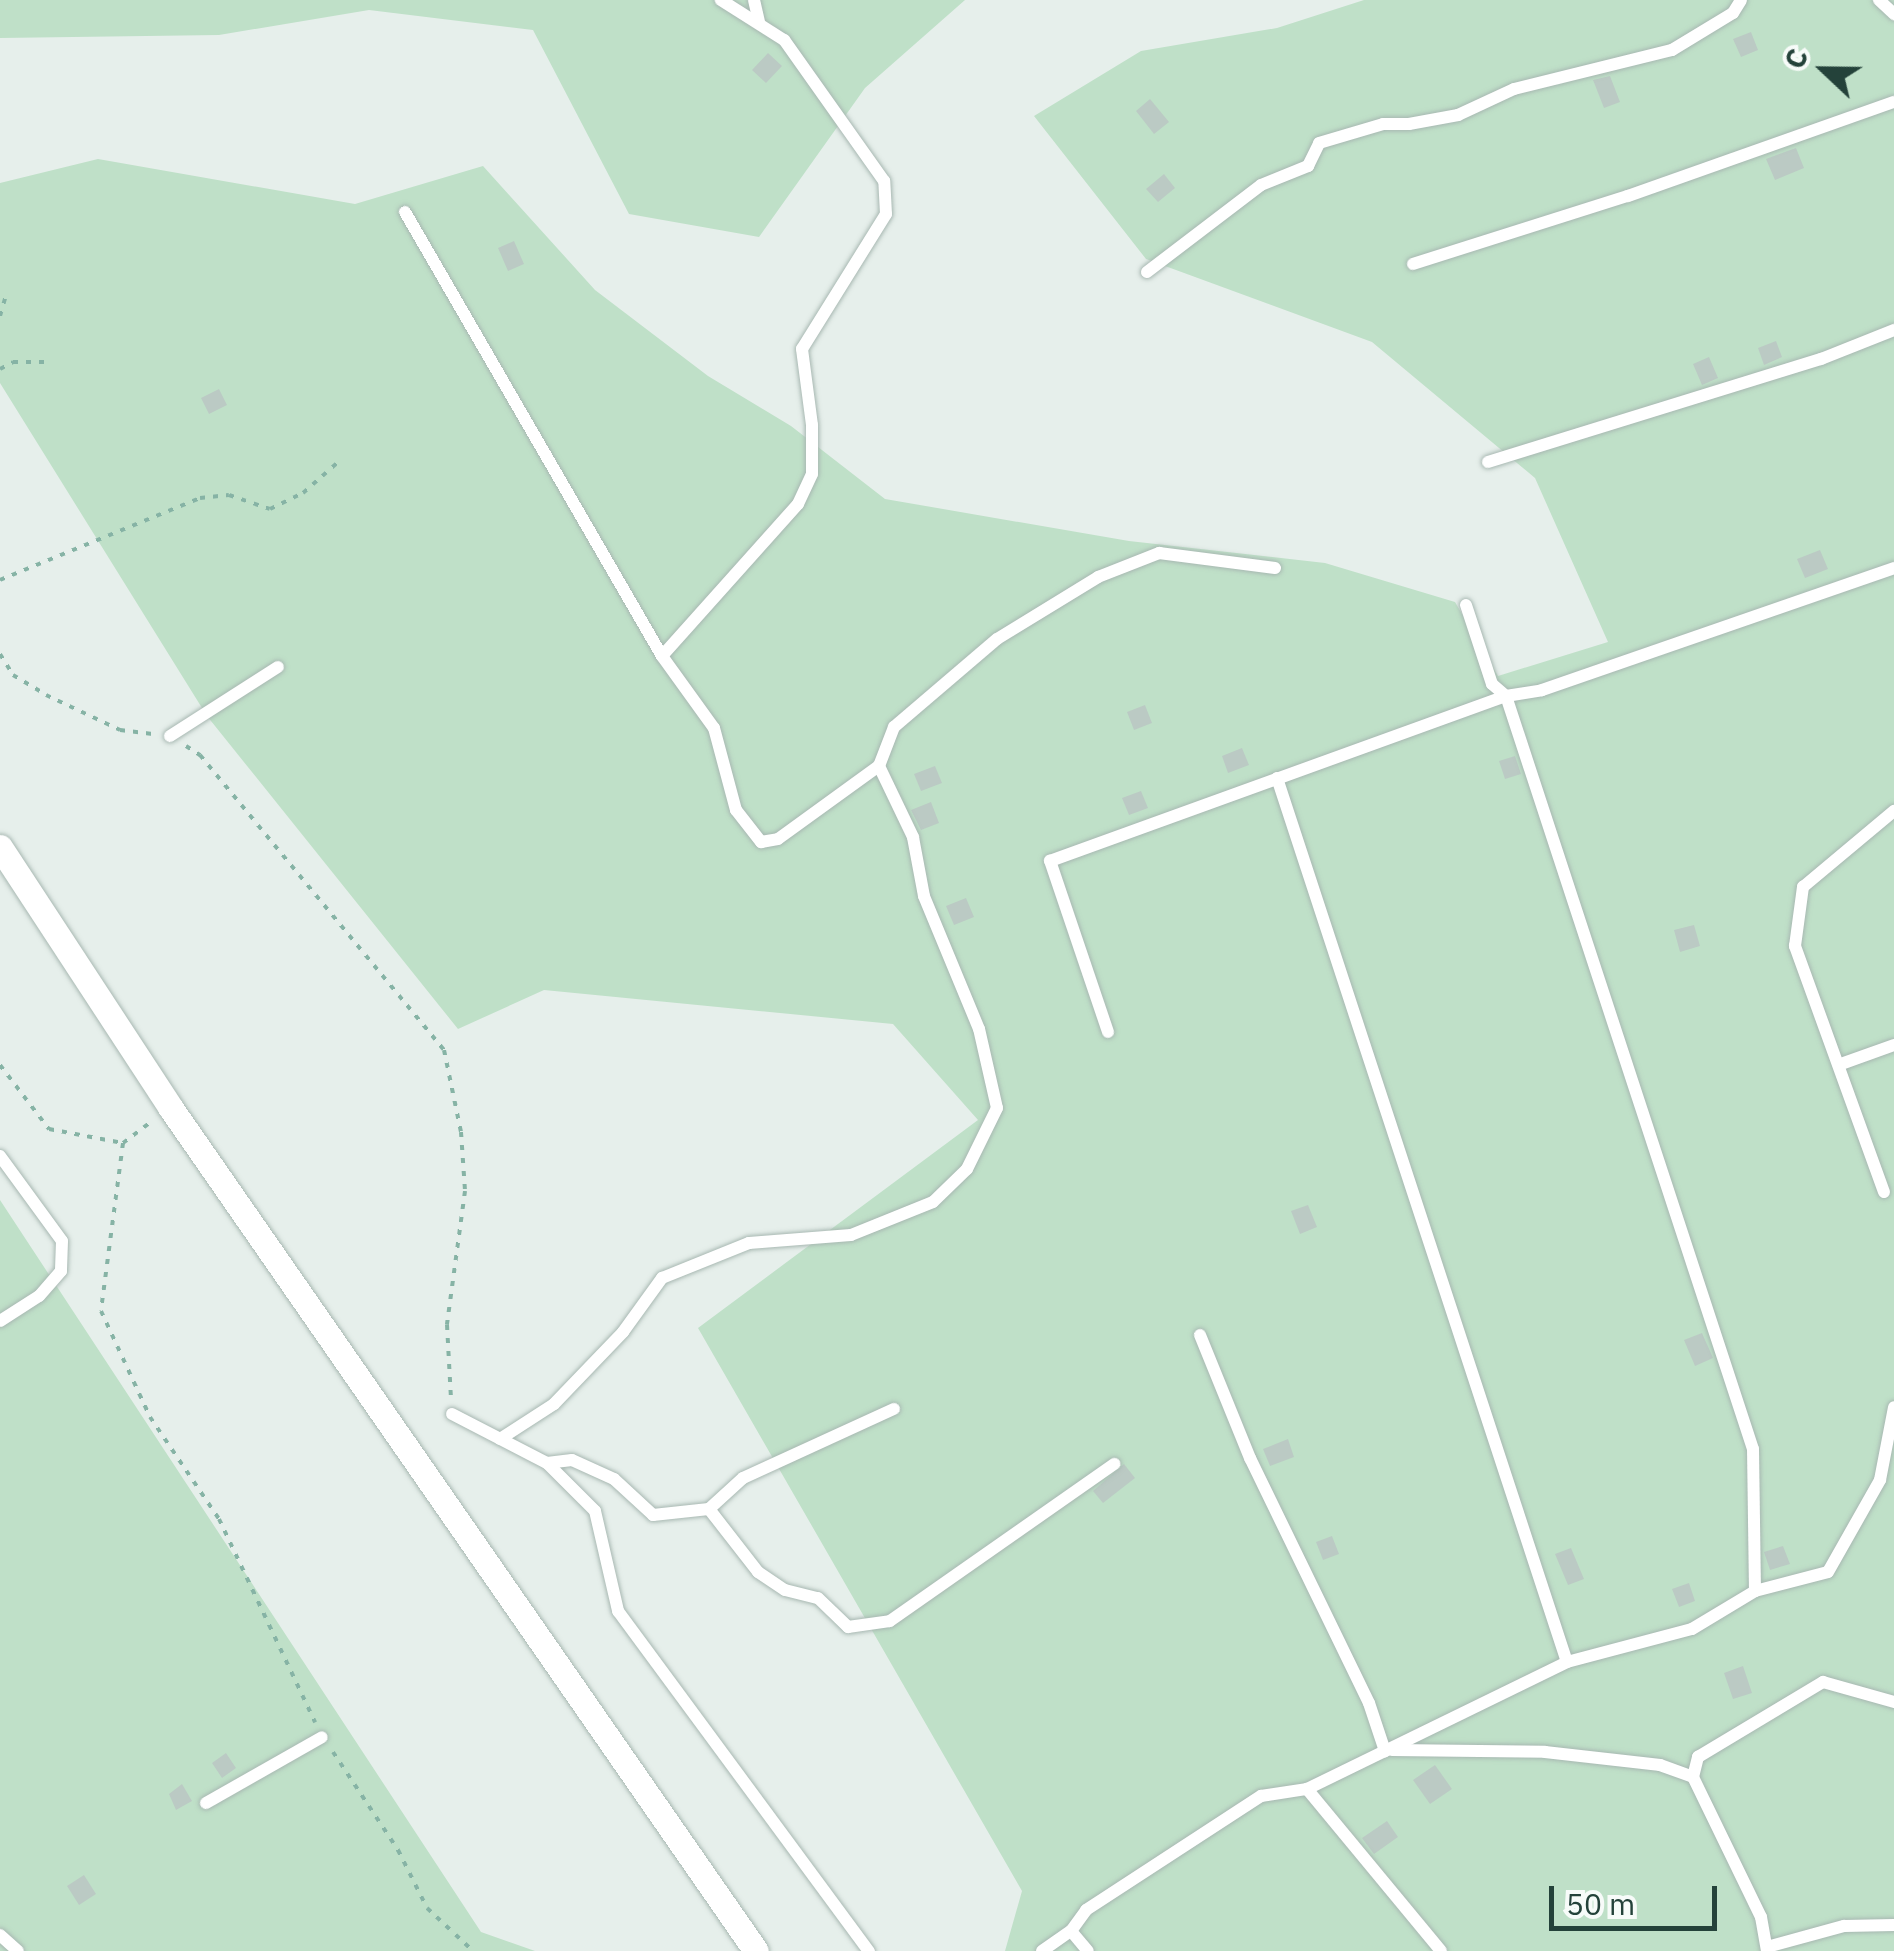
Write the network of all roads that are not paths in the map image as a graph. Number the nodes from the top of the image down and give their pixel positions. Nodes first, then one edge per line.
1 (721, 0) edge
2 (754, 0) edge
3 (1741, 0) edge
4 (1879, 0) edge
5 (1894, 14) edge
6 (759, 21) junction
7 (1894, 102) edge
8 (404, 212) dead end
9 (1412, 264) dead end
10 (1147, 272) dead end
11 (1894, 330) edge
12 (1488, 462) dead end
13 (1275, 568) dead end
14 (1894, 568) edge
15 (1466, 605) dead end
16 (662, 656) junction
17 (278, 667) dead end
18 (1506, 696) junction
19 (170, 736) road end
20 (879, 766) junction
21 (1277, 778) junction
22 (1894, 811) edge
23 (3, 859) edge
24 (1108, 1032) dead end
25 (1894, 1046) edge
26 (1842, 1064) junction
27 (0, 1156) edge
28 (1884, 1192) dead end
29 (0, 1320) edge
30 (1200, 1334) dead end
31 (1894, 1408) edge
32 (894, 1409) dead end
33 (452, 1414) road end
34 (500, 1439) junction
35 (547, 1463) junction
36 (1114, 1464) dead end
37 (709, 1508) junction
38 (1755, 1591) junction
39 (1567, 1662) junction
40 (1894, 1702) edge
41 (322, 1737) road end
42 (1384, 1751) junction
43 (1693, 1777) junction
44 (1308, 1788) junction
45 (206, 1803) dead end
46 (1894, 1925) edge
47 (1070, 1932) junction
48 (0, 1935) edge
49 (1767, 1949) edge
50 (18, 1951) edge
51 (756, 1951) edge
52 (869, 1951) edge
53 (1042, 1951) edge
54 (1088, 1951) edge
55 (1441, 1951) edge

1 - 6 lane
2 - 6 lane
3 - 10 lane
4 - 5 lane
6 - 16 lane
7 - 9 lane
8 - 16 lane
11 - 12 lane
13 - 20 lane
14 - 18 lane
15 - 18 lane
16 - 20 lane
17 - 19 lane
18 - 21 lane
18 - 38 lane
20 - 34 lane
21 - 24 lane
21 - 39 lane
22 - 26 lane
23 - 51 street
25 - 26 lane
26 - 28 lane
27 - 29 lane
30 - 42 lane
31 - 38 lane
32 - 37 lane
33 - 34 lane
34 - 35 lane
35 - 37 lane
35 - 52 lane
36 - 37 lane
38 - 39 lane
39 - 42 lane
40 - 43 lane
41 - 45 lane
42 - 43 lane
42 - 44 lane
43 - 49 lane
44 - 47 lane
44 - 55 lane
46 - 49 lane
47 - 53 lane
47 - 54 lane
48 - 50 lane

